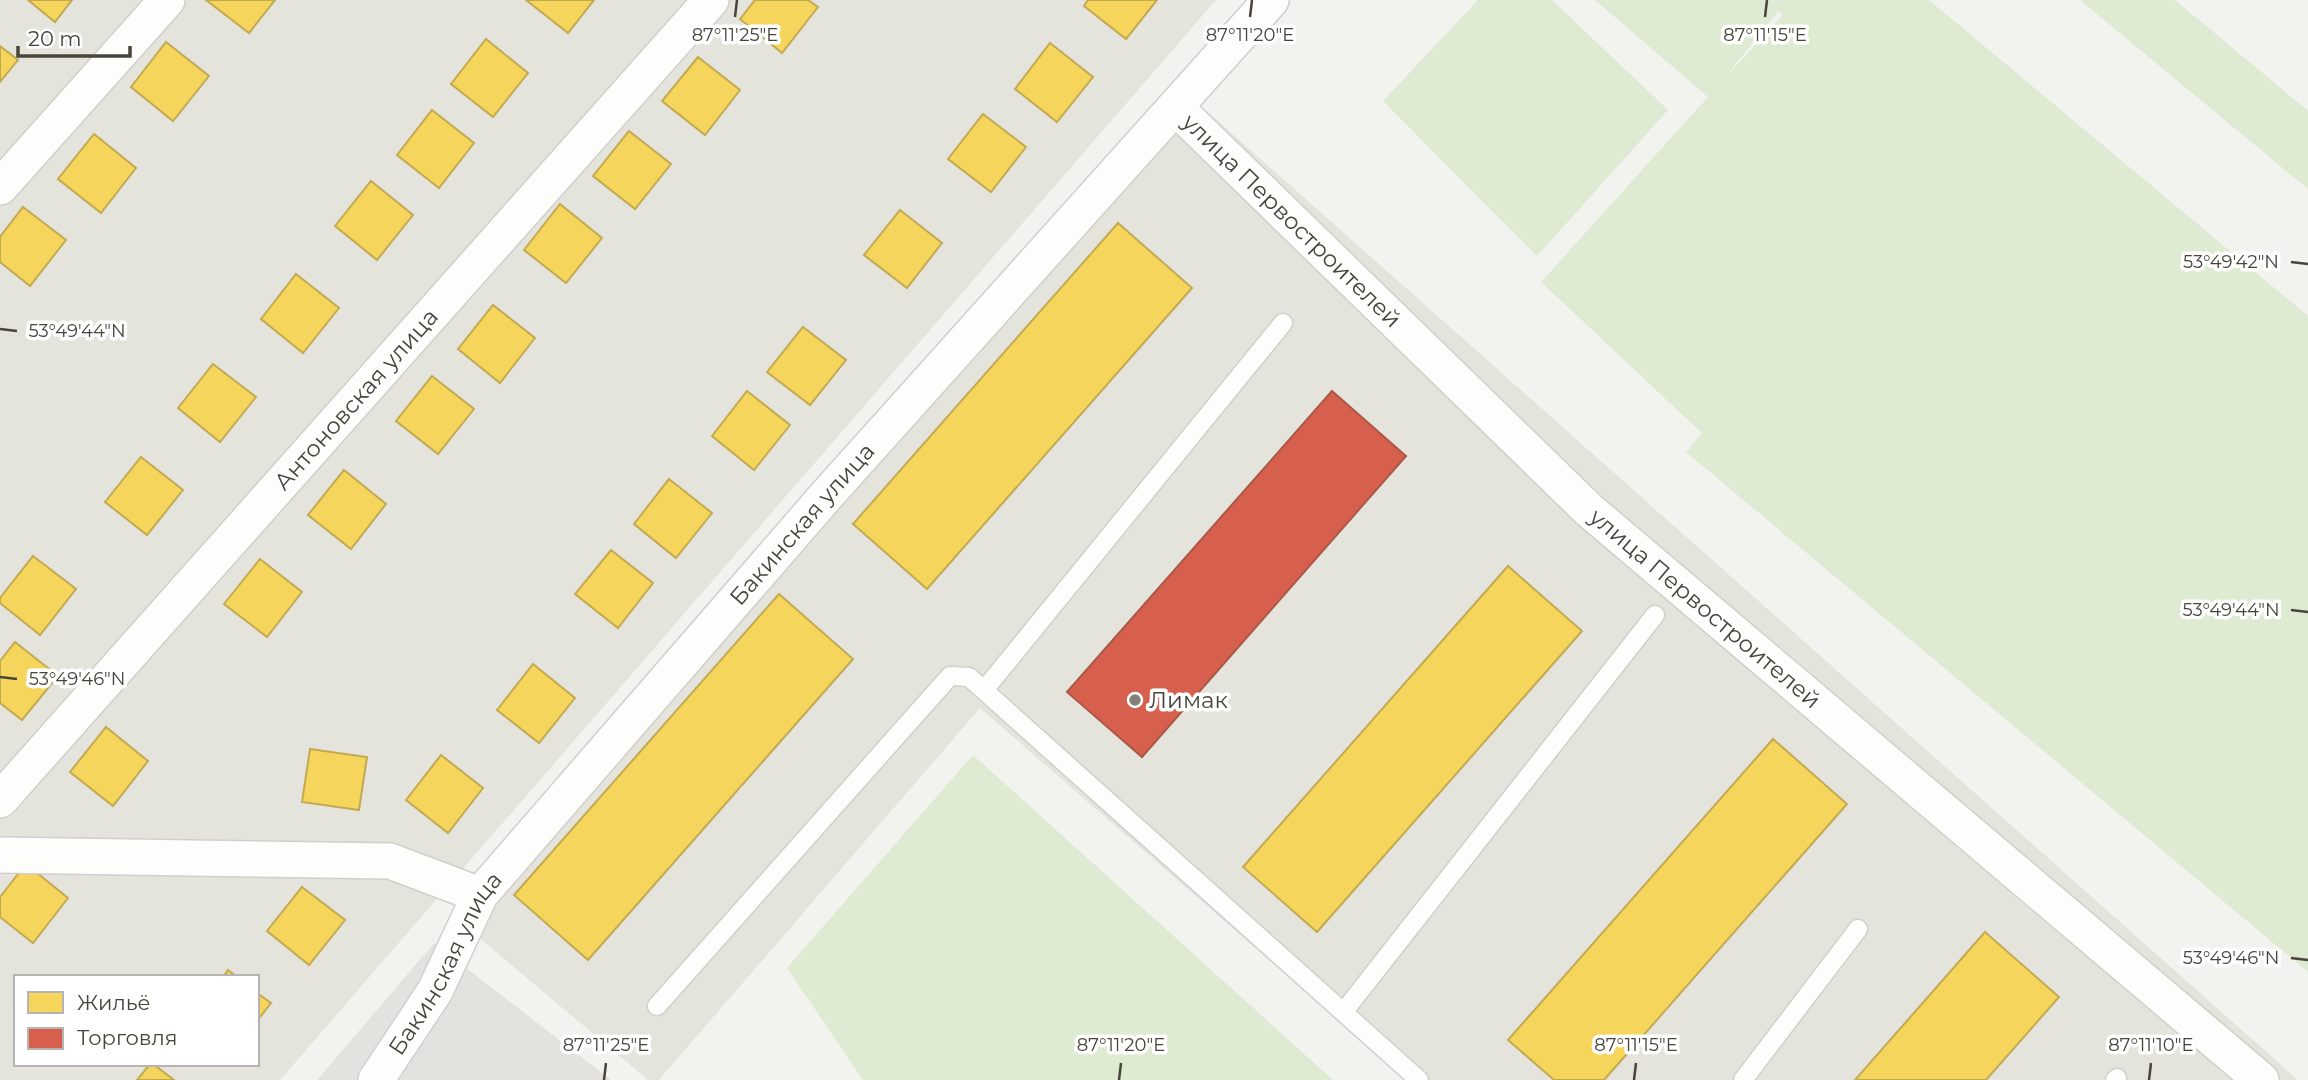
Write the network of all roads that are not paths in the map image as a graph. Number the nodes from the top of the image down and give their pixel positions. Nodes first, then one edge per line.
1 (167, 0) edge
2 (712, 0) edge
3 (1271, 0) edge
4 (1175, 107) junction
5 (0, 187) edge
6 (1283, 323) dead end
7 (1655, 615) dead end
8 (985, 689) junction
9 (0, 800) edge
10 (0, 855) edge
11 (480, 895) junction
12 (1858, 929) dead end
13 (657, 1006) dead end
14 (1345, 1010) junction
15 (376, 1080) edge
16 (1419, 1080) edge
17 (1743, 1080) edge
18 (2261, 1080) edge

1 - 5 street
2 - 9 street, Антоновская улица
3 - 4 street, Бакинская улица
4 - 11 street, Бакинская улица
4 - 18 street, улица Первостроителей
6 - 8 lane
7 - 14 lane
8 - 13 lane
8 - 14 lane
10 - 11 street
11 - 15 street, Бакинская улица
12 - 17 lane
14 - 16 lane

